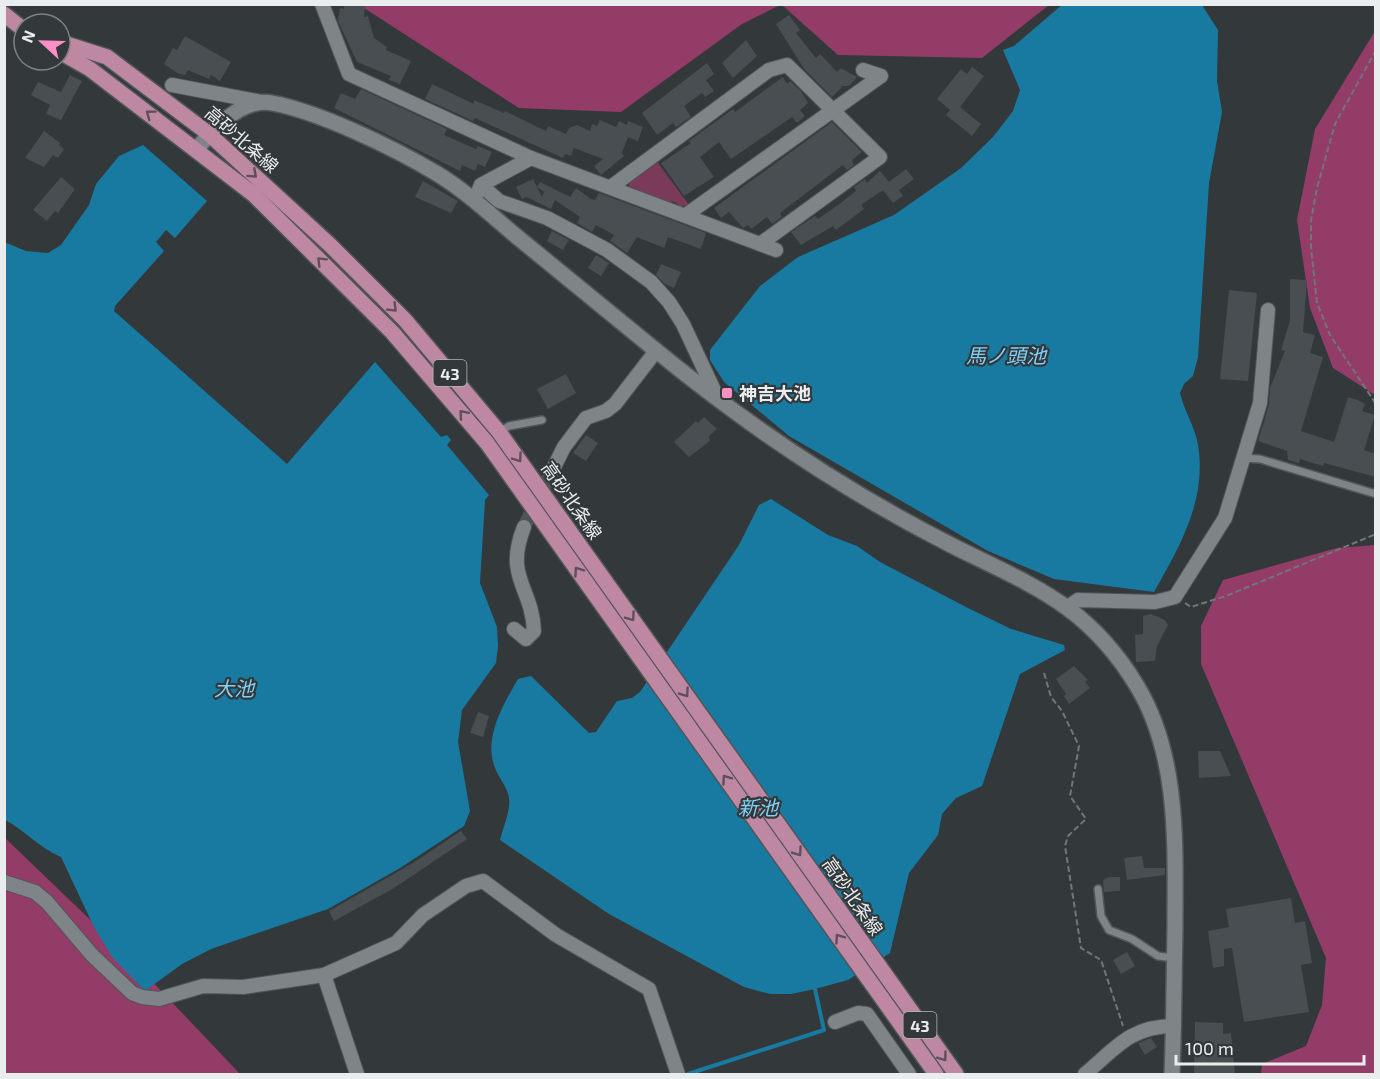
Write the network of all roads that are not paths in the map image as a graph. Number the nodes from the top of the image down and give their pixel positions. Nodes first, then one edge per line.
1 (322, 5) edge
2 (72, 46) edge
3 (72, 59) edge
4 (863, 69) dead end
5 (172, 85) dead end
6 (257, 101) junction
7 (833, 110) junction
8 (209, 134) junction
9 (197, 149) junction
10 (531, 158) junction
11 (481, 185) junction
12 (611, 187) junction
13 (473, 200) junction
14 (686, 215) junction
15 (760, 244) junction
16 (776, 250) dead end
17 (1269, 310) dead end
18 (656, 351) junction
19 (718, 399) junction
20 (542, 420) dead end
21 (500, 432) junction
22 (1243, 458) junction
23 (552, 471) tunnel mouth
24 (1376, 494) edge
25 (524, 527) tunnel mouth
26 (1069, 606) junction
27 (514, 629) dead end
28 (4, 882) edge
29 (1098, 889) dead end
30 (1174, 958) junction
31 (324, 975) junction
32 (835, 1022) dead end
33 (1173, 1026) junction
34 (357, 1074) edge
35 (678, 1074) edge
36 (909, 1074) edge
37 (936, 1074) edge
38 (956, 1074) edge
39 (1085, 1074) edge
40 (1172, 1074) edge

1 - 10 street
2 - 8 main road, 高砂北条線 / 43
9 -> 3 main road, 高砂北条線 / 43
4 - 7 street
5 - 6 street
6 - 8 street
6 - 13 street
7 - 12 street
7 - 14 street
7 - 15 street
8 - 9 street
8 -> 21 main road, 高砂北条線 / 43
37 -> 9 main road, 高砂北条線 / 43
10 - 11 street
10 - 12 street
11 - 13 street
11 - 19 street
12 - 14 street
13 - 18 street
14 - 15 street
15 - 16 street
17 - 22 street
18 - 19 street
18 - 23 street
19 - 26 street
20 - 21 lane
21 -> 38 main road, 高砂北条線 / 43
22 - 24 lane
22 - 26 street
25 - 27 street
26 - 30 street
28 - 31 street
29 - 30 lane
30 - 33 street
31 - 34 street
31 - 35 street
32 - 36 street
33 - 39 street
33 - 40 street

